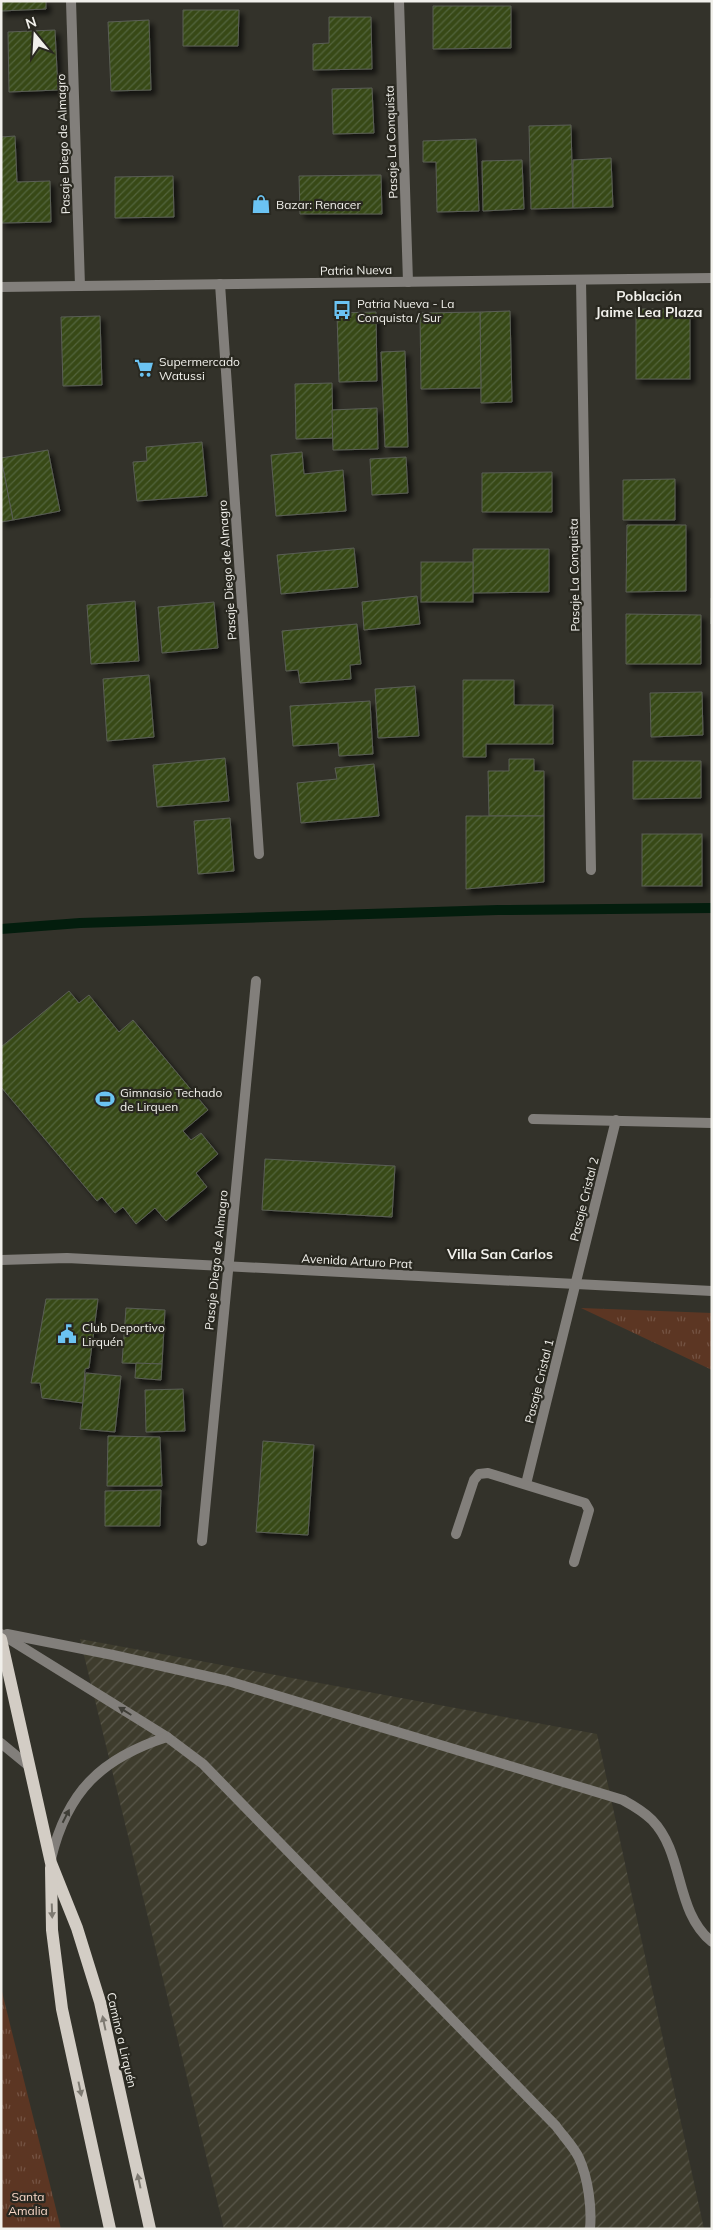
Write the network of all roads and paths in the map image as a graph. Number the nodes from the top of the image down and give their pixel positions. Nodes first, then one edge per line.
1 (71, 1) edge
2 (399, 1) edge
3 (712, 278) edge
4 (581, 280) junction
5 (408, 282) junction
6 (220, 284) junction
7 (80, 286) junction
8 (1, 287) edge
9 (260, 854) dead end
10 (591, 870) dead end
11 (256, 981) dead end
12 (533, 1119) dead end
13 (616, 1120) junction
14 (712, 1123) edge
15 (1, 1260) edge
16 (228, 1266) junction
17 (576, 1284) junction
18 (712, 1291) edge
19 (526, 1484) junction
20 (456, 1534) dead end
21 (202, 1541) dead end
22 (574, 1562) dead end
23 (1, 1634) edge
24 (1, 1639) edge
25 (167, 1737) junction
26 (1, 1743) edge
27 (30, 1767) junction
28 (51, 1862) junction
29 (712, 1942) edge
30 (110, 2229) edge
31 (150, 2229) edge
32 (590, 2229) edge

1 - 7 street, Pasaje Diego de Almagro
2 - 5 street, Pasaje La Conquista
3 - 4 street, Patria Nueva
4 - 5 street, Patria Nueva
4 - 10 street, Pasaje La Conquista
5 - 6 street, Patria Nueva
6 - 7 street, Patria Nueva
6 - 9 street, Pasaje Diego de Almagro
7 - 8 street, Patria Nueva
11 - 16 street, Pasaje Diego de Almagro
12 - 13 street
13 - 14 street
13 - 17 street, Pasaje Cristal 2
15 - 16 street, Avenida Arturo Prat
16 - 17 street, Avenida Arturo Prat
16 - 21 street, Pasaje Diego de Almagro
17 - 18 street, Avenida Arturo Prat
17 - 19 street, Pasaje Cristal 1
19 - 20 street
19 - 22 street
25 -> 23 street
23 - 29 street
24 - 27 main road, Camino a Lirquén
28 -> 25 street
25 - 32 street
26 - 27 street
27 - 28 main road, Camino a Lirquén
28 -> 30 main road, Camino a Lirquén
31 -> 28 main road, Camino a Lirquén

